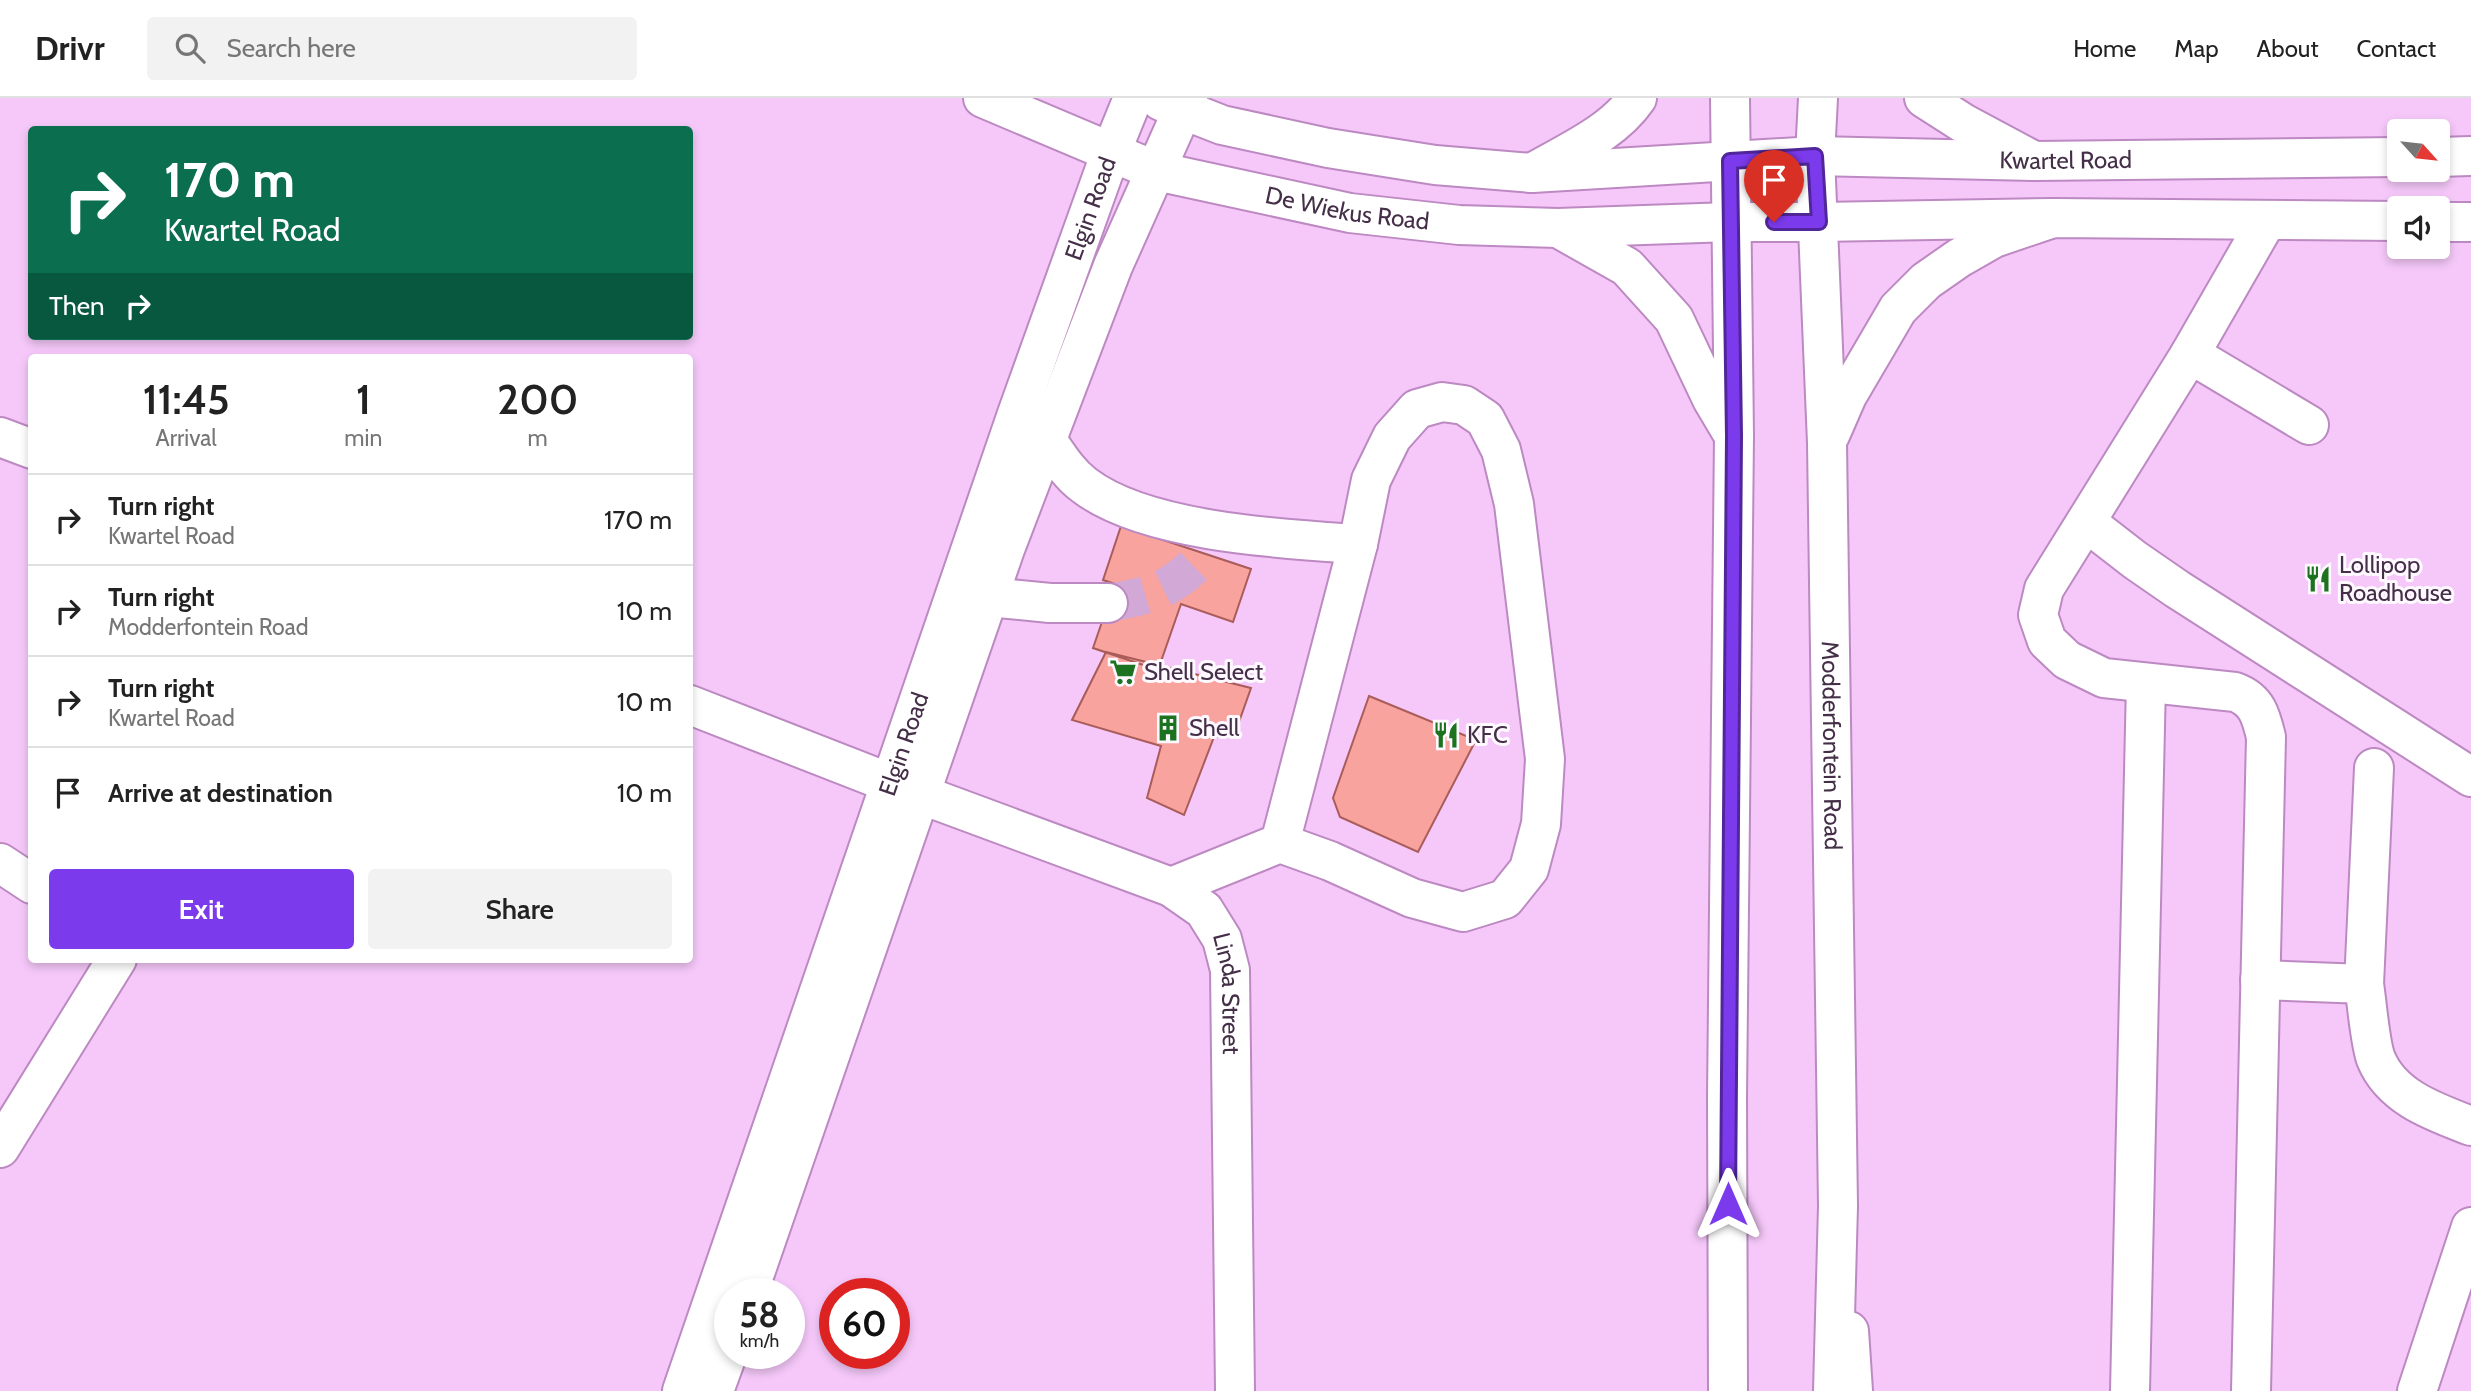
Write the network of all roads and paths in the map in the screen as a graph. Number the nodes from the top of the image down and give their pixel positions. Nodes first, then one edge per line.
1 (983, 98) edge
2 (1133, 98) edge
3 (1637, 98) edge
4 (1730, 98) edge
5 (1818, 98) edge
6 (1924, 98) edge
7 (1175, 102) edge
8 (1111, 152) junction
9 (1815, 156) junction
10 (2471, 156) edge
11 (2387, 157) edge
12 (2450, 157) edge
13 (2034, 160) junction
14 (1730, 161) junction
15 (1156, 171) junction
16 (1532, 173) junction
17 (2053, 218) junction
18 (2267, 220) junction
19 (2387, 221) edge
20 (1730, 222) junction
21 (1819, 222) junction
22 (2450, 222) edge
23 (2471, 222) edge
24 (1558, 228) junction
25 (2190, 355) junction
26 (2309, 425) dead end
27 (0, 436) edge
28 (1734, 436) junction
29 (1047, 440) junction
30 (1827, 443) junction
31 (28, 447) edge
32 (2085, 522) junction
33 (1357, 544) junction
34 (989, 597) junction
35 (1108, 603) tunnel mouth
36 (2146, 682) junction
37 (693, 706) edge
38 (2374, 768) dead end
39 (2471, 777) edge
40 (905, 789) junction
41 (1280, 843) junction
42 (0, 863) edge
43 (28, 881) edge
44 (1171, 887) junction
45 (115, 963) edge
46 (2260, 980) junction
47 (2364, 984) junction
48 (2471, 1126) edge
49 (0, 1148) edge
50 (1838, 1206) junction
51 (2471, 1227) edge
52 (753, 1278) edge
53 (722, 1369) edge
54 (682, 1391) edge
55 (714, 1391) edge
56 (1235, 1391) edge
57 (1728, 1391) edge
58 (1833, 1391) edge
59 (1853, 1391) edge
60 (2130, 1391) edge
61 (2251, 1391) edge
62 (2417, 1391) edge

1 - 8 street, De Wiekus Road
2 - 8 street, Elgin Road
3 - 16 street
4 - 14 street
5 - 9 street, Modderfontein Road
6 - 13 street
7 - 15 street, Elgin Road
7 - 16 street
8 - 15 street, De Wiekus Road
8 - 40 street, Elgin Road
9 - 13 street, Kwartel Road
9 - 14 street, Kwartel Road
9 - 21 street, Modderfontein Road
10 - 12 street
11 - 13 street, Kwartel Road
14 - 16 street
14 - 20 street
15 - 24 street, De Wiekus Road
15 - 29 street, Elgin Road
17 - 18 street
17 - 21 street
17 - 30 street
18 - 19 street
18 - 25 street
20 - 21 street
20 - 24 street, De Wiekus Road
20 - 28 street
21 - 30 street, Modderfontein Road
22 - 23 street
24 - 28 street
25 - 26 street
25 - 32 street
27 - 31 street
28 - 57 street
29 - 33 street
29 - 34 street, Elgin Road
30 - 50 street, Modderfontein Road
32 - 36 street
32 - 39 street
33 - 41 street
33 - 41 street
34 - 35 street
34 - 40 street, Elgin Road
36 - 46 street
36 - 60 street
37 - 40 street, Linda Street
38 - 47 street
40 - 44 street, Linda Street
40 - 52 street, Elgin Road
40 - 54 street, Elgin Road
41 - 44 street
42 - 43 street
44 - 56 street, Linda Street
45 - 49 street
46 - 47 street
46 - 61 street
47 - 48 street
50 - 58 street, Modderfontein Road
50 - 59 street
51 - 62 street
53 - 55 street

